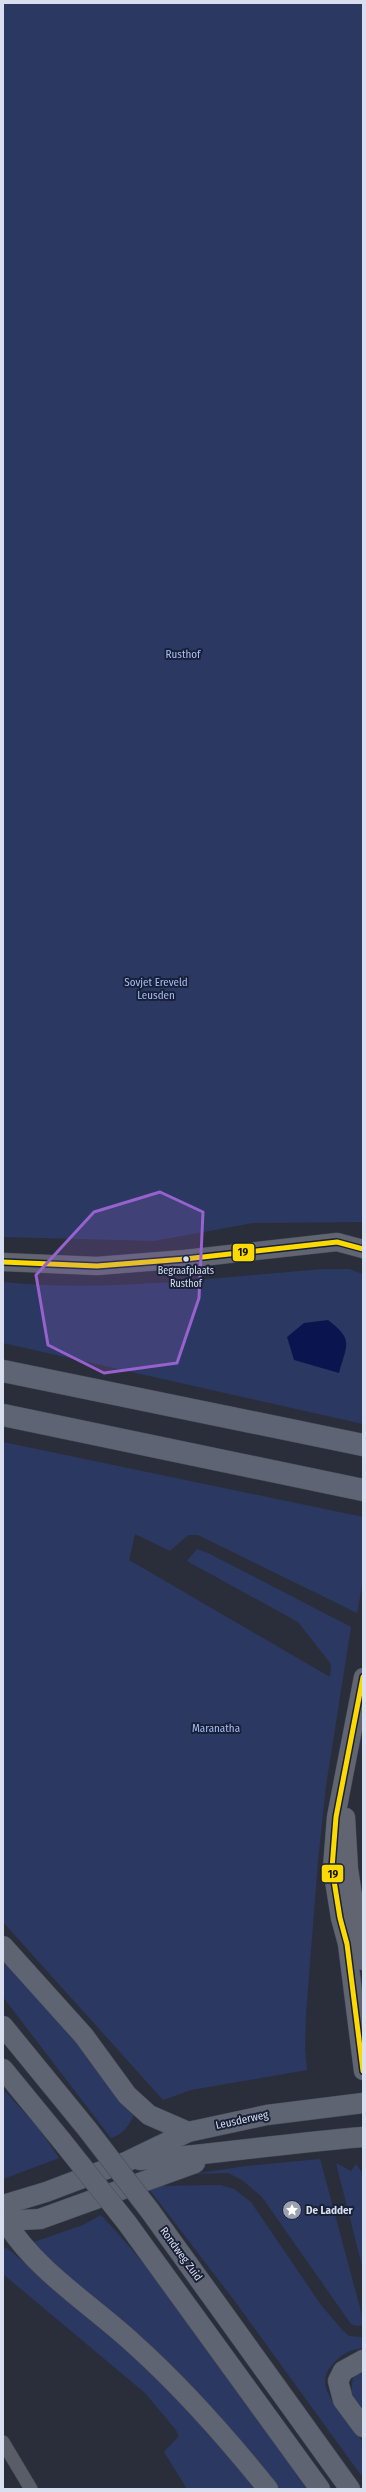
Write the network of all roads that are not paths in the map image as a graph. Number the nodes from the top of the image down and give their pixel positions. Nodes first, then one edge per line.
1 (363, 1249) edge
2 (3, 1262) edge
3 (3, 1371) edge
4 (3, 1415) edge
5 (363, 1445) edge
6 (363, 1490) edge
7 (363, 1678) edge
8 (361, 1698) edge
9 (344, 1780) junction
10 (3, 1946) edge
11 (363, 1960) edge
12 (3, 2026) edge
13 (3, 2068) edge
14 (363, 2071) edge
15 (363, 2103) edge
16 (188, 2132) junction
17 (363, 2137) edge
18 (226, 2153) junction
19 (128, 2161) junction
20 (4, 2218) edge
21 (363, 2360) edge
22 (363, 2427) edge
23 (3, 2442) edge
24 (32, 2489) edge
25 (268, 2489) edge
26 (320, 2489) edge
27 (350, 2489) edge

1 - 2 street
3 - 5 highway
4 - 6 highway
7 - 8 street
8 - 9 street
9 - 11 street
9 - 14 street
10 - 16 main road
12 - 27 main road, Rondweg Zuid, bridge
13 - 26 main road, bridge
15 - 16 main road, Leusderweg
16 - 19 main road, Leusderweg
17 - 18 main road, Leusderweg
18 - 19 main road, Leusderweg
18 - 20 main road, Leusderweg
19 - 20 main road, Leusderweg
20 - 25 main road
21 - 22 main road
23 - 24 street

